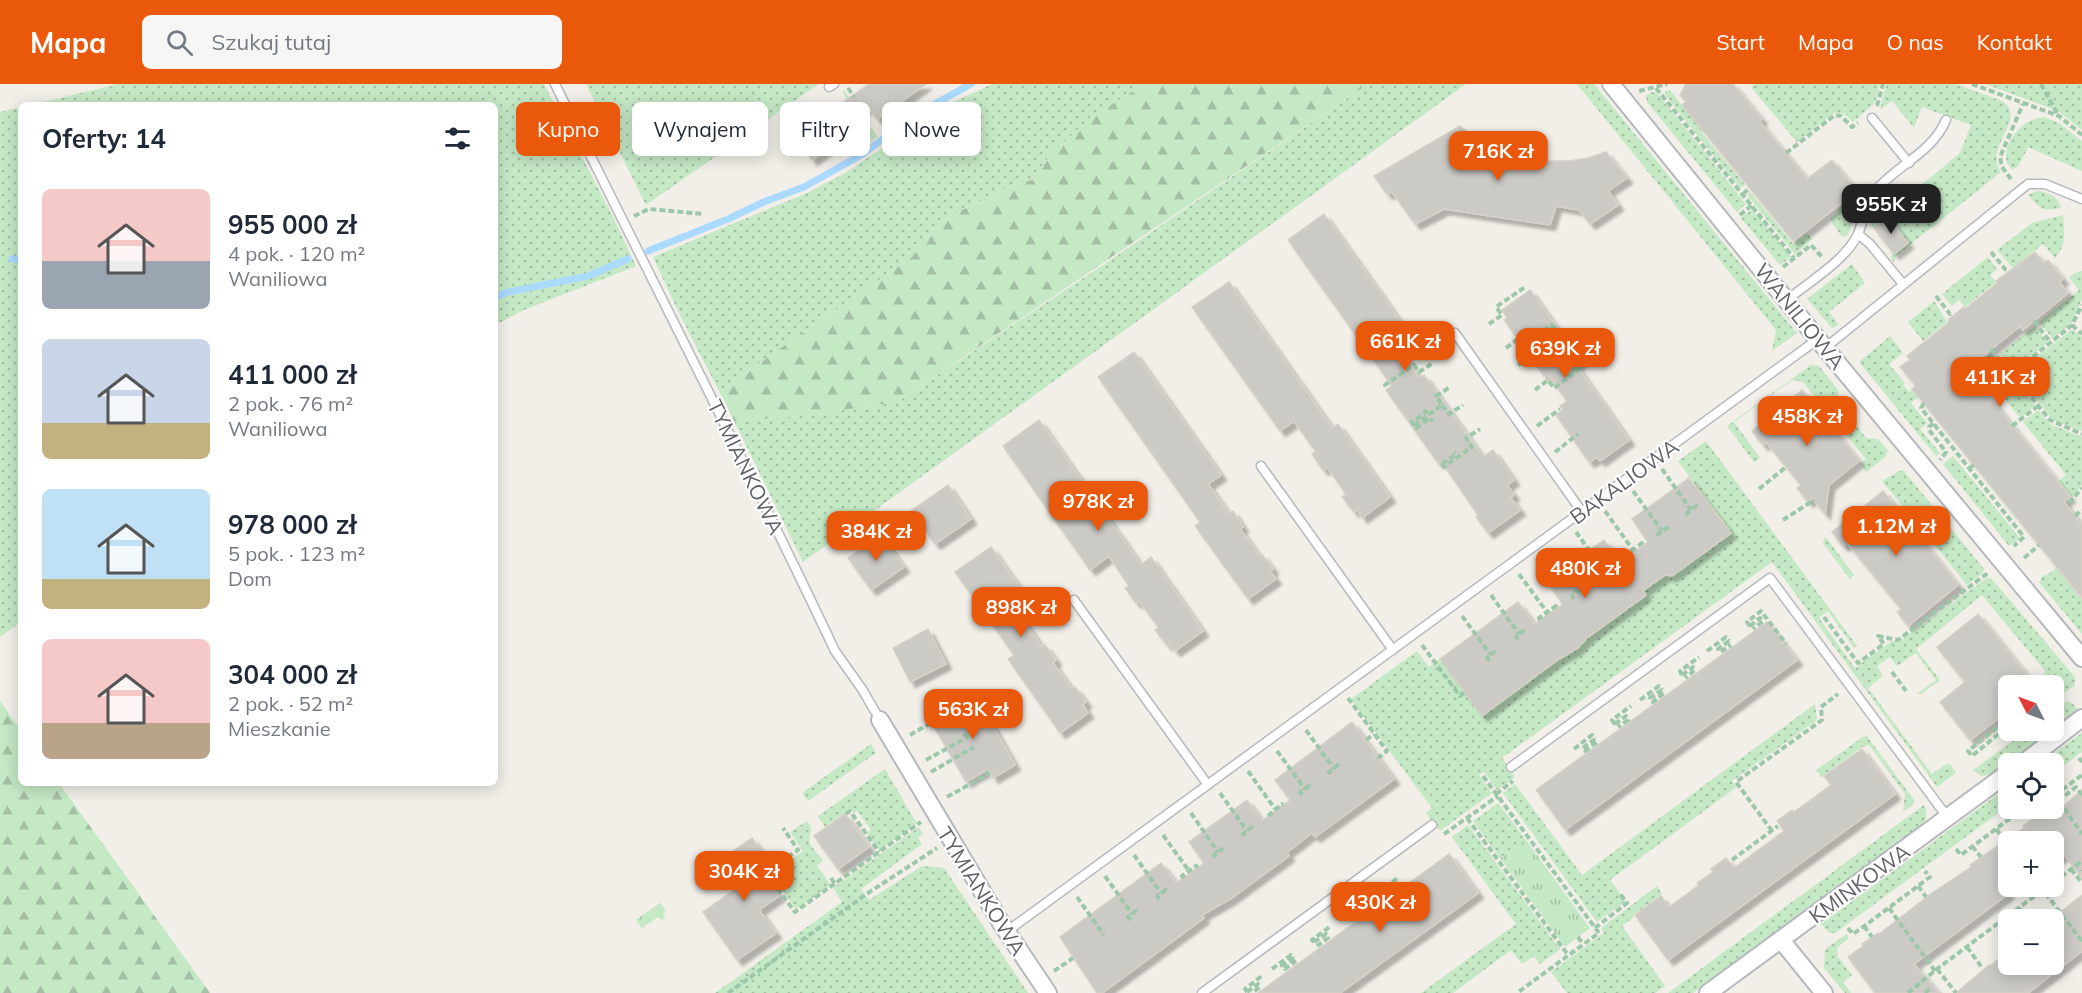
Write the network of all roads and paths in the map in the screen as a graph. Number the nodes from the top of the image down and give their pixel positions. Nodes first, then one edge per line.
1 (555, 84) edge
2 (1611, 84) edge
3 (1667, 84) edge
4 (1972, 84) edge
5 (2041, 84) edge
6 (1656, 88) junction
7 (1636, 91) dead end
8 (2023, 104) junction
9 (2059, 116) junction
10 (1872, 118) dead end
11 (1946, 120) dead end
12 (1850, 125) dead end
13 (2082, 135) edge
14 (1786, 153) dead end
15 (1909, 162) junction
16 (2013, 181) dead end
17 (1749, 188) dead end
18 (1743, 194) junction
19 (2082, 199) edge
20 (1752, 205) junction
21 (704, 214) dead end
22 (1737, 217) dead end
23 (622, 222) junction
24 (1858, 234) junction
25 (1991, 252) dead end
26 (1794, 258) junction
27 (1829, 266) junction
28 (1780, 270) dead end
29 (2003, 271) dead end
30 (1904, 284) junction
31 (1936, 296) dead end
32 (1509, 298) junction
33 (1787, 300) junction
34 (2082, 305) edge
35 (1953, 312) dead end
36 (2034, 321) dead end
37 (1489, 324) dead end
38 (2072, 325) junction
39 (1455, 333) dead end
40 (2082, 334) edge
41 (1541, 341) junction
42 (1822, 343) junction
43 (2051, 343) junction
44 (1506, 348) dead end
45 (1525, 348) junction
46 (1991, 349) dead end
47 (1433, 363) dead end
48 (1518, 365) dead end
49 (2012, 374) junction
50 (1403, 377) dead end
51 (1567, 379) junction
52 (1450, 387) dead end
53 (1535, 390) dead end
54 (1924, 403) dead end
55 (1442, 405) junction
56 (1463, 405) dead end
57 (1844, 405) dead end
58 (2038, 406) junction
59 (1560, 409) dead end
60 (1430, 414) junction
61 (1826, 420) dead end
62 (1933, 423) junction
63 (1414, 425) junction
64 (1536, 426) dead end
65 (2012, 426) dead end
66 (1480, 429) dead end
67 (1578, 434) dead end
68 (2082, 434) edge
69 (1945, 450) dead end
70 (1554, 452) dead end
71 (1460, 456) junction
72 (1974, 465) dead end
73 (1261, 466) dead end
74 (1786, 467) dead end
75 (1969, 468) junction
76 (1662, 470) dead end
77 (2082, 488) edge
78 (1759, 489) dead end
79 (1633, 490) dead end
80 (1814, 500) dead end
81 (2069, 503) dead end
82 (1697, 508) dead end
83 (1691, 510) junction
84 (1605, 511) dead end
85 (1582, 512) junction
86 (1688, 515) dead end
87 (1945, 515) dead end
88 (1783, 520) dead end
89 (1668, 530) dead end
90 (1662, 531) junction
91 (1576, 532) dead end
92 (1659, 536) dead end
93 (1919, 537) dead end
94 (1643, 545) dead end
95 (2039, 545) dead end
96 (1633, 550) junction
97 (2009, 550) dead end
98 (1547, 553) dead end
99 (1626, 557) dead end
100 (2018, 562) dead end
101 (1991, 571) dead end
102 (1605, 572) junction
103 (1611, 572) dead end
104 (1519, 573) dead end
105 (1603, 578) dead end
106 (1491, 594) dead end
107 (1574, 599) dead end
108 (1074, 600) dead end
109 (1557, 608) dead end
110 (1547, 612) junction
111 (1462, 615) dead end
112 (1824, 617) dead end
113 (1540, 620) dead end
114 (1752, 629) dead end
115 (1519, 634) junction
116 (1526, 634) dead end
117 (1518, 640) dead end
118 (1786, 644) dead end
119 (1421, 645) dead end
120 (1731, 645) dead end
121 (1393, 650) junction
122 (1707, 651) dead end
123 (1699, 657) dead end
124 (2082, 658) edge
125 (1489, 661) dead end
126 (1892, 672) dead end
127 (1452, 675) dead end
128 (1685, 678) dead end
129 (1447, 679) junction
130 (1906, 691) dead end
131 (1465, 692) dead end
132 (1664, 693) dead end
133 (1839, 694) dead end
134 (1348, 698) dead end
135 (1640, 700) dead end
136 (1631, 706) dead end
137 (952, 714) dead end
138 (2082, 718) edge
139 (880, 720) joint
140 (1617, 727) dead end
141 (1998, 728) edge
142 (1305, 729) dead end
143 (964, 734) dead end
144 (1374, 734) junction
145 (1998, 735) edge
146 (907, 737) dead end
147 (1366, 740) dead end
148 (1598, 742) dead end
149 (1574, 749) dead end
150 (974, 750) dead end
151 (1276, 750) dead end
152 (2036, 753) edge
153 (1378, 758) dead end
154 (922, 763) dead end
155 (1340, 767) dead end
156 (1511, 767) dead end
157 (1334, 769) junction
158 (986, 771) dead end
159 (1248, 771) dead end
160 (928, 774) dead end
161 (1331, 774) dead end
162 (2082, 775) edge
163 (1483, 776) dead end
164 (1518, 777) dead end
165 (1998, 780) edge
166 (1208, 785) junction
167 (2064, 788) edge
168 (1219, 792) dead end
169 (1302, 795) dead end
170 (1497, 795) junction
171 (2082, 795) edge
172 (2064, 796) edge
173 (1283, 805) dead end
174 (938, 806) junction
175 (1275, 809) junction
176 (2064, 809) edge
177 (1190, 813) dead end
178 (846, 814) dead end
179 (1268, 816) dead end
180 (1467, 818) junction
181 (1948, 818) junction
182 (2010, 819) edge
183 (1432, 825) joint
184 (1778, 826) dead end
185 (783, 828) dead end
186 (1996, 829) junction
187 (1254, 830) dead end
188 (1247, 831) junction
189 (1772, 831) junction
190 (1998, 832) edge
191 (1162, 833) dead end
192 (2082, 834) edge
193 (1245, 837) dead end
194 (950, 839) junction
195 (1972, 846) junction
196 (1956, 849) dead end
197 (1224, 851) dead end
198 (879, 852) junction
199 (1218, 852) junction
200 (1133, 854) dead end
201 (1216, 857) dead end
202 (1981, 857) dead end
203 (1732, 860) dead end
204 (2082, 861) edge
205 (761, 867) dead end
206 (1198, 867) dead end
207 (2072, 869) junction
208 (1189, 871) junction
209 (1925, 871) dead end
210 (766, 873) junction
211 (1104, 875) dead end
212 (2064, 875) edge
213 (1398, 877) dead end
214 (831, 878) dead end
215 (1184, 878) dead end
216 (2082, 883) edge
217 (835, 884) junction
218 (1918, 886) junction
219 (1161, 893) junction
220 (1168, 893) dead end
221 (1620, 894) dead end
222 (1076, 896) dead end
223 (1384, 897) dead end
224 (1926, 897) dead end
225 (2032, 897) edge
226 (2047, 897) edge
227 (1159, 899) dead end
228 (1889, 908) junction
229 (2019, 908) joint
230 (1364, 911) dead end
231 (1132, 914) junction
232 (1138, 914) dead end
233 (1131, 920) dead end
234 (1339, 920) dead end
235 (1331, 926) dead end
236 (1864, 926) junction
237 (1595, 928) junction
238 (1848, 928) dead end
239 (1006, 932) junction
240 (1104, 935) dead end
241 (1578, 937) dead end
242 (1872, 937) dead end
243 (1781, 940) junction
244 (2082, 941) edge
245 (1583, 944) junction
246 (1317, 946) dead end
247 (1967, 947) junction
248 (1569, 955) junction
249 (1073, 958) dead end
250 (1296, 961) dead end
251 (1272, 969) dead end
252 (1983, 969) dead end
253 (1936, 970) junction
254 (1050, 974) dead end
255 (1263, 975) dead end
256 (1927, 977) junction
257 (1926, 983) dead end
258 (1931, 987) dead end
259 (728, 993) edge
260 (1048, 993) edge
261 (1202, 993) edge
262 (1252, 993) edge
263 (1517, 993) edge
264 (1708, 993) edge
265 (1824, 993) edge
266 (1908, 993) edge
267 (1925, 993) edge
268 (1956, 993) edge

1 - 23 lane, TYMIANKOWA
2 - 33 street, WANILIOWA
3 - 6 path
4 - 8 path
5 - 9 path
6 - 7 path
6 - 18 path
8 - 9 path
8 - 16 path
9 - 13 path
10 - 15 lane
11 - 15 lane
12 - 14 path
15 - 24 lane
17 - 18 path
18 - 20 path
19 - 30 lane, BAKALIOWA
20 - 22 path
20 - 26 path
21 - 23 path
23 - 139 lane, TYMIANKOWA
24 - 27 lane
24 - 30 lane
25 - 29 path
26 - 27 path
26 - 28 path
27 - 33 lane
30 - 42 lane, BAKALIOWA
31 - 35 path
32 - 32 path
32 - 37 path
33 - 42 street, WANILIOWA
34 - 38 path
36 - 43 path
38 - 40 path
38 - 43 path
39 - 85 lane
41 - 41 path
41 - 45 path
42 - 85 lane, BAKALIOWA
42 - 124 street, WANILIOWA
43 - 49 path
44 - 45 path
45 - 48 path
46 - 49 path
47 - 50 path
49 - 58 path
51 - 51 path
51 - 53 path
52 - 55 path
54 - 62 path
55 - 56 path
55 - 60 path
57 - 61 path
58 - 65 path
58 - 68 path
59 - 64 path
60 - 63 path
60 - 63 path
60 - 63 path
62 - 69 path
62 - 75 path
66 - 71 path
67 - 70 path
71 - 71 path
72 - 75 path
73 - 121 lane
74 - 78 path
75 - 97 path
76 - 83 path
77 - 81 path
79 - 90 path
80 - 88 path
82 - 83 path
83 - 86 path
84 - 96 path
85 - 121 lane, BAKALIOWA
87 - 93 path
89 - 90 path
90 - 92 path
91 - 102 path
94 - 96 path
95 - 100 path
96 - 99 path
98 - 107 path
101 - 112 path
102 - 103 path
102 - 105 path
104 - 110 path
106 - 115 path
108 - 166 lane
109 - 110 path
110 - 113 path
111 - 125 path
114 - 118 path
115 - 116 path
115 - 117 path
119 - 129 path
120 - 122 path
121 - 166 lane, BAKALIOWA
123 - 128 path
126 - 130 path
127 - 129 path
129 - 131 path
132 - 135 path
133 - 189 path
134 - 144 path
136 - 140 path
137 - 146 path
138 - 152 street
139 - 174 street, TYMIANKOWA
141 - 145 path
142 - 157 path
143 - 154 path
144 - 147 path
144 - 153 path
148 - 149 path
150 - 160 path
151 - 169 path
155 - 157 path
156 - 181 lane
157 - 161 path
158 - 174 path
159 - 175 path
162 - 167 path
163 - 170 path
164 - 170 path
165 - 181 street, KMINKOWA
166 - 239 lane, BAKALIOWA
168 - 188 path
170 - 180 path
170 - 237 path
171 - 172 path
173 - 175 path
174 - 194 street, TYMIANKOWA
174 - 198 path
175 - 179 path
176 - 192 path
177 - 199 path
178 - 198 path
180 - 183 path
180 - 248 path
181 - 243 street, KMINKOWA
182 - 186 path
183 - 261 lane
184 - 189 path
185 - 210 path
186 - 190 path
186 - 195 path
187 - 188 path
188 - 193 path
189 - 203 path
191 - 208 path
194 - 239 street, TYMIANKOWA
194 - 259 path
195 - 196 path
195 - 202 path
197 - 199 path
198 - 217 path
199 - 201 path
200 - 219 path
204 - 207 path
205 - 210 path
206 - 208 path
207 - 212 path
207 - 216 path
208 - 215 path
209 - 218 path
210 - 217 path
211 - 231 path
213 - 223 path
214 - 217 path
218 - 224 path
218 - 228 path
219 - 220 path
219 - 227 path
221 - 237 path
222 - 240 path
225 - 229 path
226 - 244 path
228 - 236 path
228 - 253 path
229 - 247 path
230 - 234 path
231 - 232 path
231 - 233 path
235 - 246 path
236 - 238 path
236 - 242 path
237 - 245 path
239 - 260 street, TYMIANKOWA
241 - 245 path
243 - 264 street, KMINKOWA
243 - 265 street
245 - 248 path
247 - 252 path
247 - 253 path
248 - 263 path
249 - 254 path
250 - 251 path
253 - 256 path
253 - 268 path
255 - 262 path
256 - 257 path
256 - 266 path
258 - 267 path

